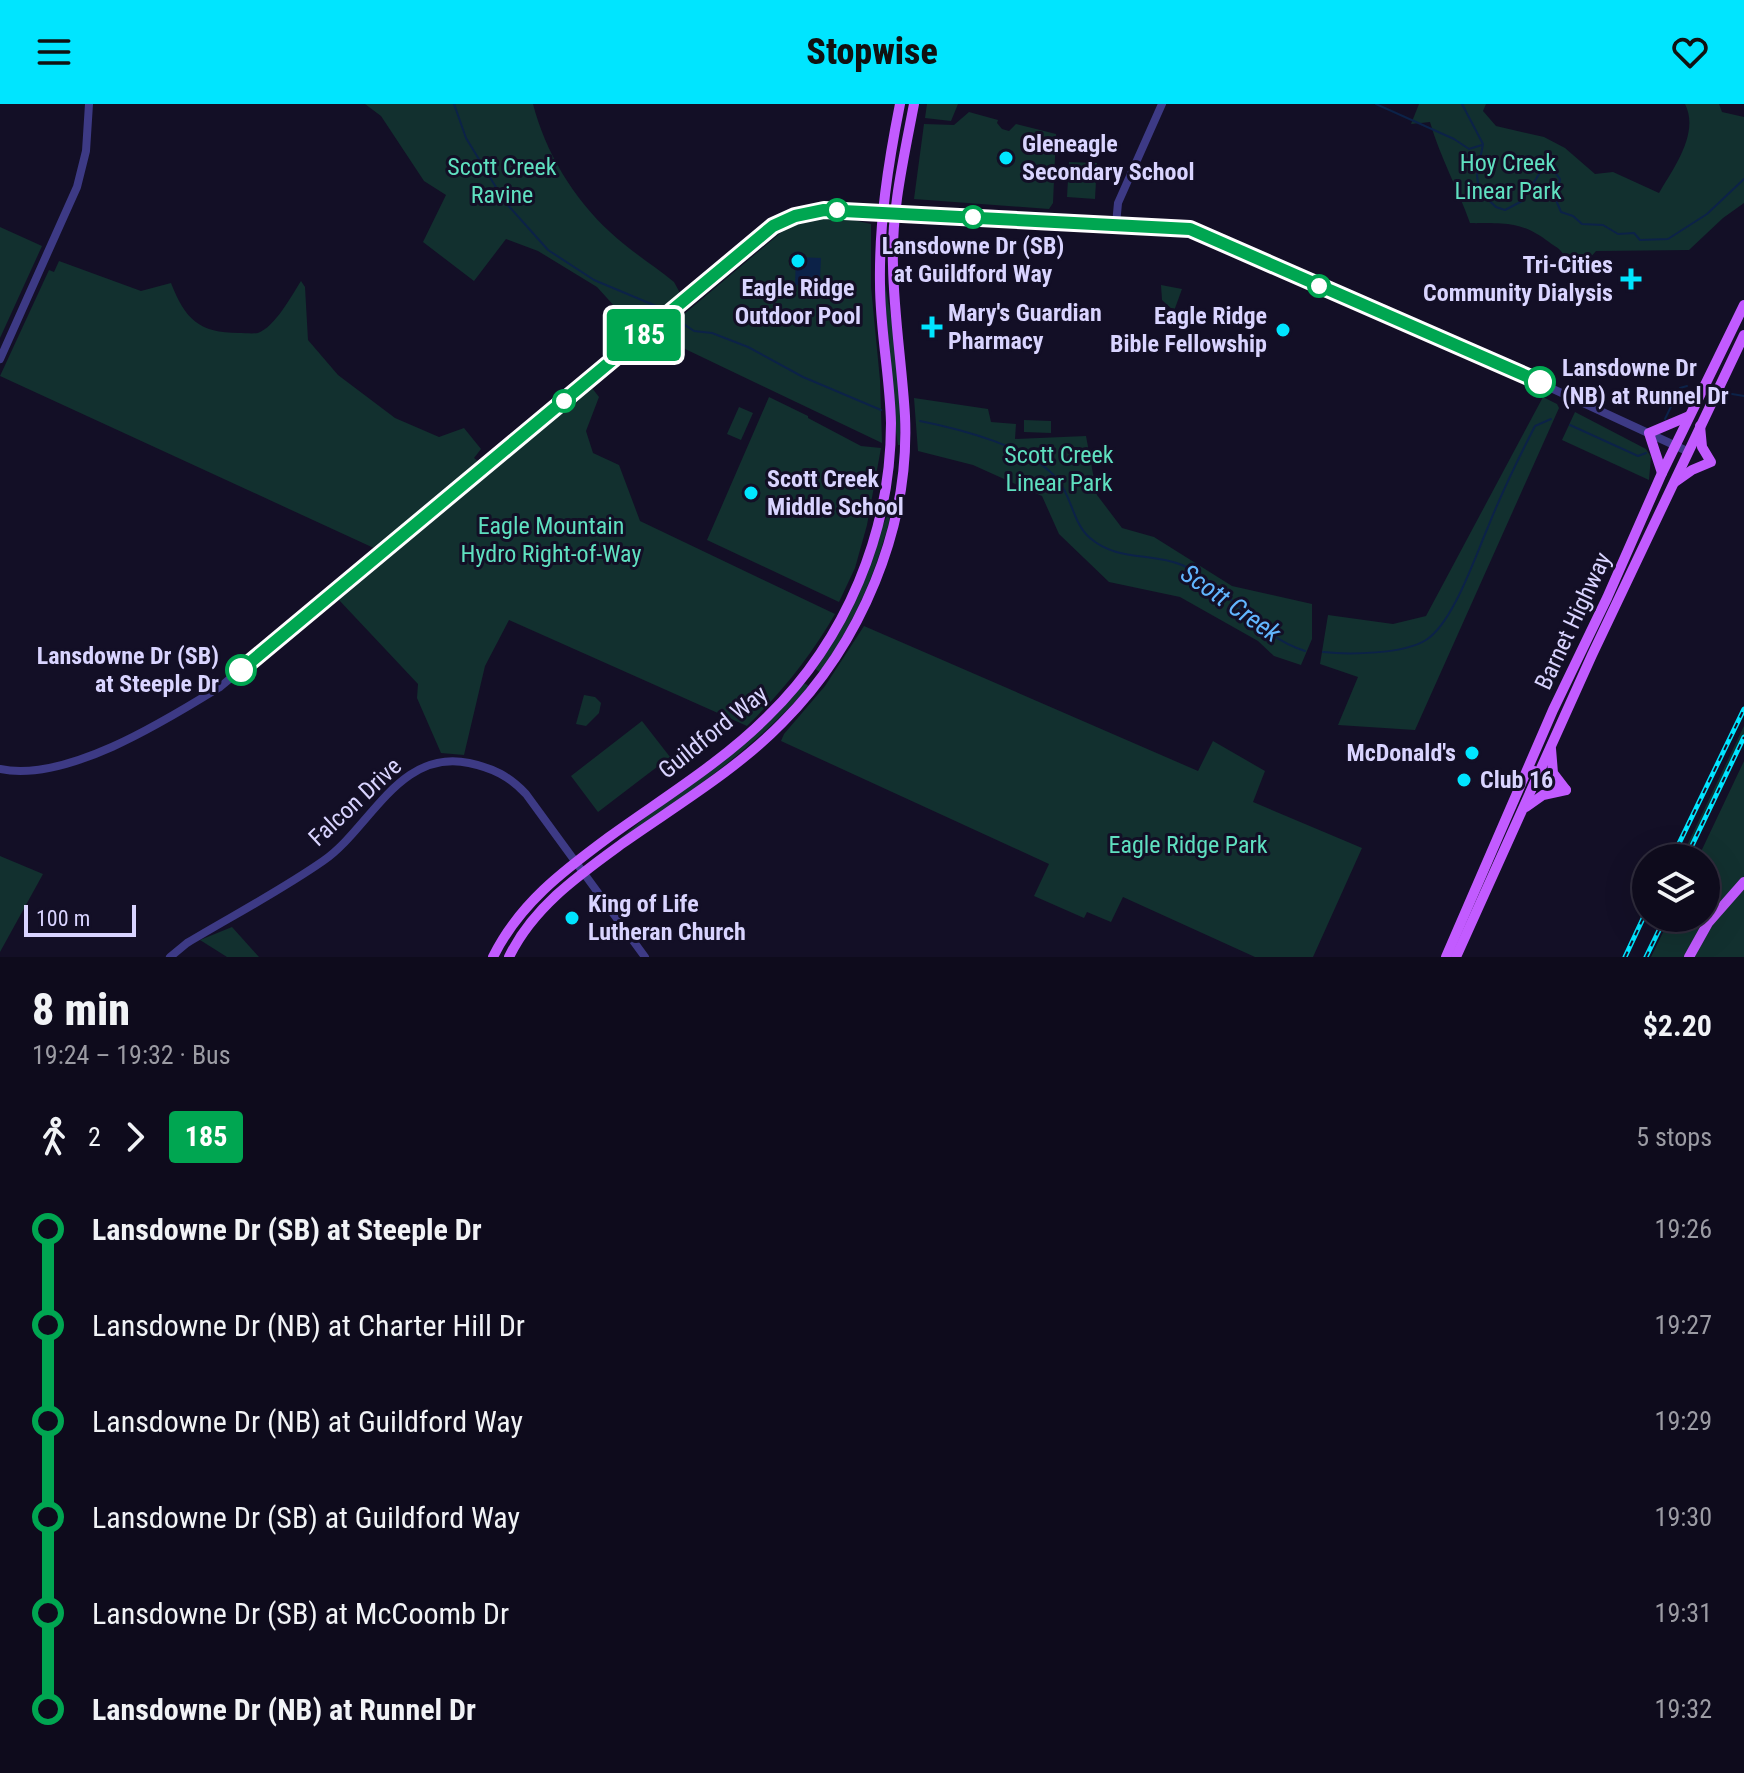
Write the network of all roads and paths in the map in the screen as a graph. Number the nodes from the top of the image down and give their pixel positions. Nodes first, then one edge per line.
1 (89, 104) edge
2 (900, 104) edge
3 (914, 104) edge
4 (1162, 104) edge
5 (882, 212) junction
6 (896, 213) junction
7 (1116, 224) junction
8 (1744, 305) edge
9 (1744, 335) edge
10 (0, 359) edge
11 (1690, 415) junction
12 (1700, 424) junction
13 (1649, 433) junction
14 (1676, 446) junction
15 (1687, 451) junction
16 (1662, 473) junction
17 (1672, 484) junction
18 (1551, 745) junction
19 (1529, 762) junction
20 (0, 769) edge
21 (1537, 777) junction
22 (1566, 790) junction
23 (1522, 811) junction
24 (575, 862) junction
25 (583, 873) junction
26 (1744, 882) edge
27 (170, 957) edge
28 (493, 957) edge
29 (509, 957) edge
30 (645, 957) edge
31 (1446, 957) edge
32 (1456, 957) edge
33 (1689, 957) edge

1 - 10 street
2 - 5 main road, Guildford Way
3 - 6 main road, Guildford Way
4 - 7 street
5 - 6 street
5 - 20 street
5 - 24 main road, Guildford Way
6 - 7 street
6 - 25 main road, Guildford Way
7 - 13 street
8 - 11 main road, Barnet Highway
9 - 12 main road, Barnet Highway
11 - 13 main road
11 - 14 main road, Barnet Highway
12 - 15 main road, Barnet Highway
12 - 17 main road
13 - 14 street
13 - 16 main road
14 - 15 street
14 - 16 main road, Barnet Highway
15 - 17 main road, Barnet Highway
16 - 19 main road, Barnet Highway
17 - 18 main road, Barnet Highway
18 - 21 main road, Barnet Highway
18 - 22 main road
19 - 21 main road
19 - 31 main road, Barnet Highway
21 - 22 main road
21 - 23 main road, Barnet Highway
22 - 23 main road
23 - 32 main road, Barnet Highway
24 - 25 street, Falcon Drive
24 - 27 street, Falcon Drive
24 - 28 main road, Guildford Way
25 - 29 main road, Guildford Way
25 - 30 street, Falcon Drive
26 - 33 main road

